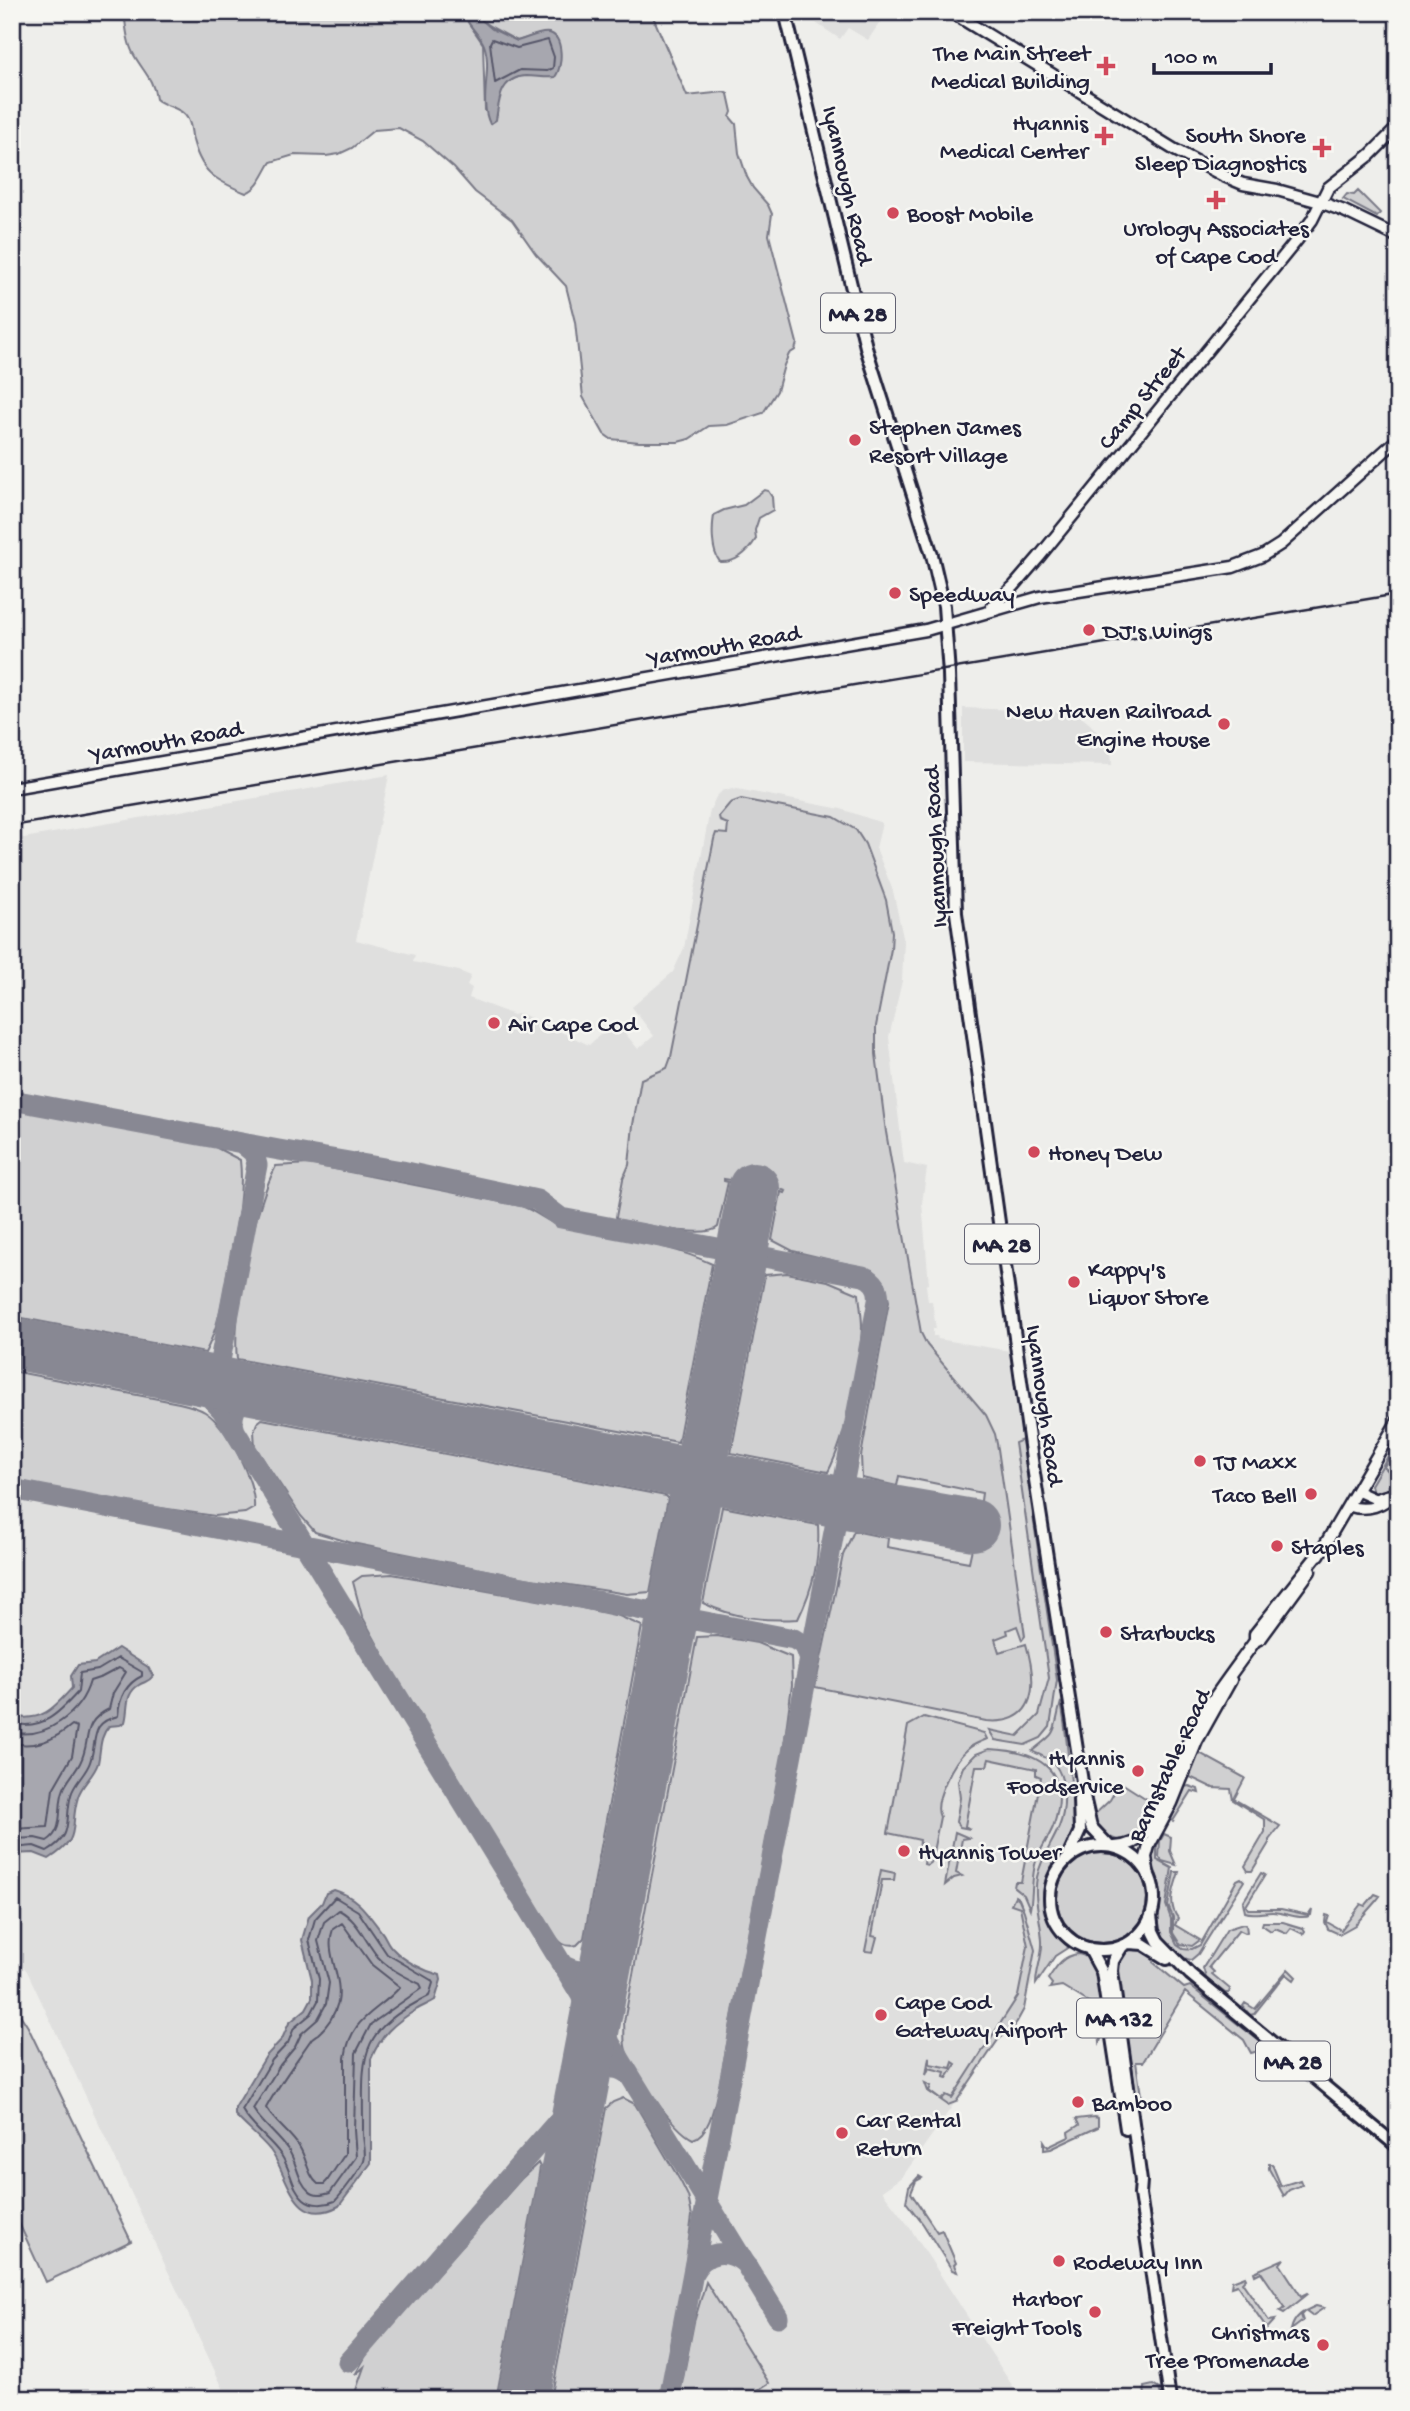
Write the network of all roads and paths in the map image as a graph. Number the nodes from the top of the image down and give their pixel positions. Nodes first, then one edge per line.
1 (785, 12) edge
2 (951, 12) edge
3 (1398, 127) edge
4 (1320, 202) junction
5 (1398, 237) edge
6 (1398, 439) edge
7 (1019, 580) junction
8 (1031, 599) junction
9 (986, 611) junction
10 (946, 624) junction
11 (12, 788) edge
12 (1398, 1420) edge
13 (1357, 1491) junction
14 (1397, 1492) edge
15 (1349, 1506) junction
16 (1234, 1672) junction
17 (1067, 1693) junction
18 (1112, 1847) junction
19 (1066, 1860) junction
20 (1149, 1877) junction
21 (1151, 1916) junction
22 (1126, 1944) junction
23 (1089, 1948) junction
24 (1190, 1974) junction
25 (1398, 2147) edge
26 (1140, 2194) junction
27 (1170, 2399) edge

1 - 10 main road, Iyannough Road / MA 28
2 - 4 main road
3 - 4 main road, Camp Street
4 - 5 main road
4 - 7 main road, Camp Street
6 - 8 main road, Yarmouth Road
7 - 8 main road
7 - 9 main road, Camp Street
8 - 9 main road, Yarmouth Road
9 - 10 main road, Yarmouth Road
10 - 11 main road, Yarmouth Road
10 - 17 main road, Iyannough Road / MA 28
12 - 13 main road, Barnstable Road
13 - 14 street
13 - 15 main road, Barnstable Road
14 - 15 street
15 - 16 main road, Barnstable Road
16 - 18 main road, Barnstable Road
16 - 20 main road, Barnstable Road
17 - 18 main road, Iyannough Road / MA 28
17 - 19 main road, Iyannough Road / MA 28
18 - 19 main road
18 - 20 main road, MA 28
19 - 23 main road, MA 28
20 - 21 main road, MA 28
21 - 22 main road
21 - 24 main road, MA 28
22 - 23 main road, MA 28
22 - 24 main road, MA 28
22 - 26 main road, MA 132
23 - 26 main road, MA 132
24 - 25 main road, MA 28
26 - 27 main road, MA 132

